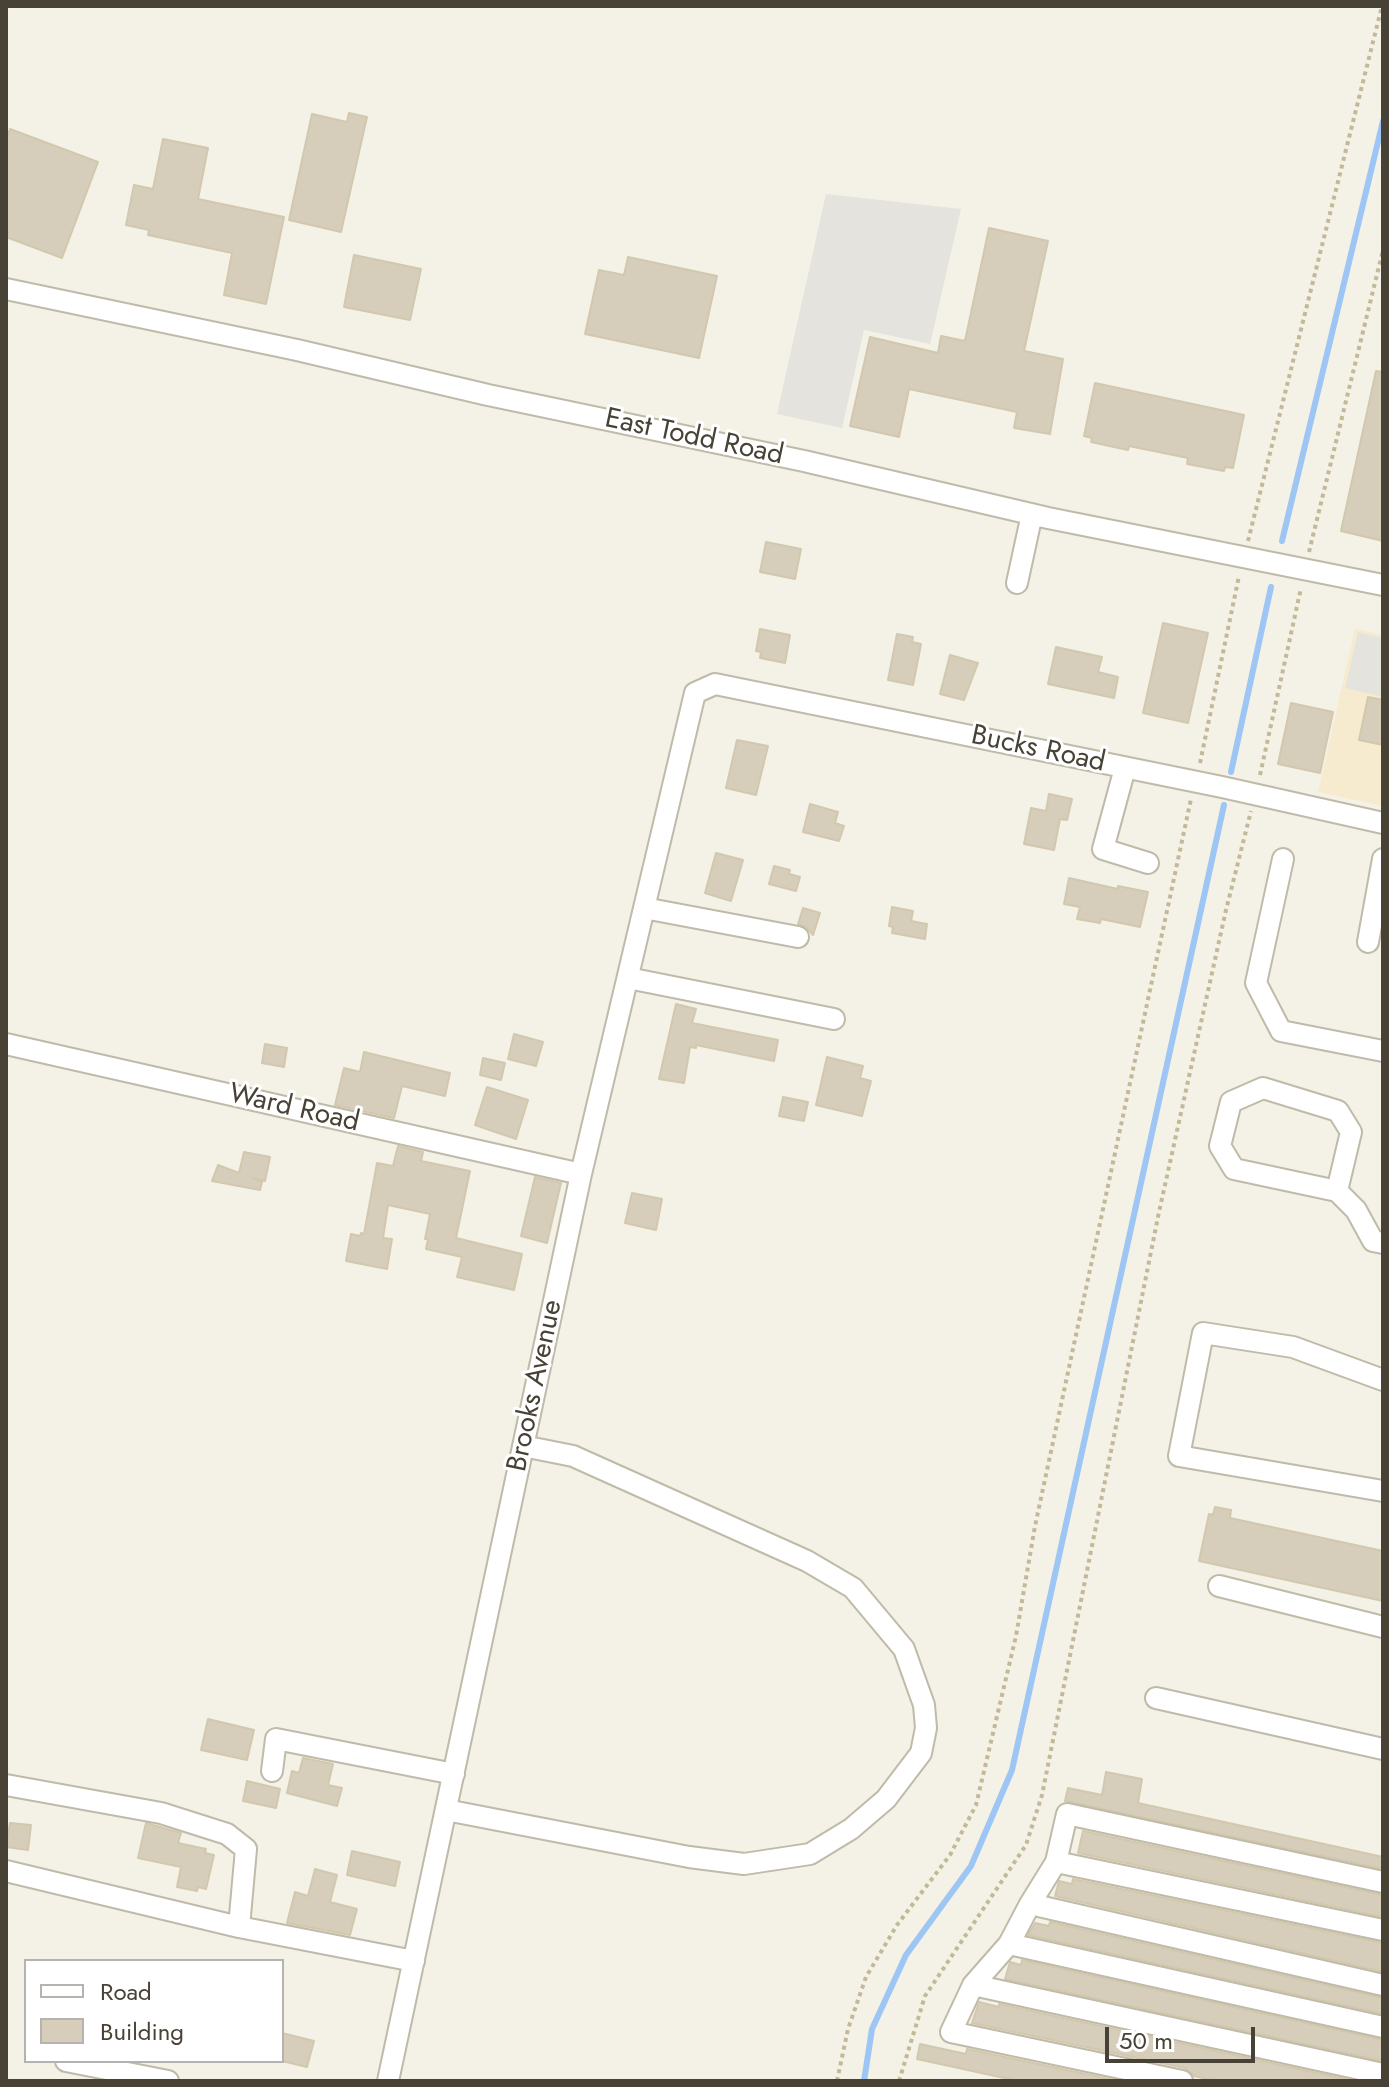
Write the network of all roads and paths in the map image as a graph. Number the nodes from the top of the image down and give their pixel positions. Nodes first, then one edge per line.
1 (1382, 6) edge
2 (1383, 250) edge
3 (6, 289) edge
4 (1032, 514) junction
5 (1244, 556) junction
6 (1305, 568) junction
7 (1017, 583) dead end
8 (1383, 585) edge
9 (695, 693) joint
10 (1125, 768) junction
11 (1196, 782) junction
12 (1256, 795) junction
13 (1383, 823) edge
14 (1283, 859) dead end
15 (1383, 859) edge
16 (1148, 863) dead end
17 (644, 908) junction
18 (798, 937) dead end
19 (1368, 942) dead end
20 (628, 978) junction
21 (834, 1019) dead end
22 (6, 1044) edge
23 (1383, 1051) edge
24 (581, 1174) junction
25 (1337, 1191) junction
26 (1383, 1243) edge
27 (1383, 1380) edge
28 (523, 1446) junction
29 (1383, 1491) edge
30 (1219, 1586) dead end
31 (1383, 1627) edge
32 (1156, 1698) dead end
33 (1383, 1749) edge
34 (272, 1771) dead end
35 (454, 1774) junction
36 (6, 1785) edge
37 (446, 1810) junction
38 (1056, 1862) junction
39 (6, 1871) edge
40 (1383, 1882) edge
41 (1030, 1904) junction
42 (239, 1927) junction
43 (1383, 1930) edge
44 (1009, 1944) junction
45 (414, 1961) junction
46 (973, 1985) junction
47 (1383, 1985) edge
48 (1383, 2027) edge
49 (76, 2063) edge
50 (1383, 2074) edge
51 (168, 2081) edge
52 (388, 2081) edge
53 (837, 2081) edge
54 (899, 2081) edge
55 (1182, 2081) edge

1 - 5 path
2 - 6 path
3 - 4 street, East Todd Road
4 - 5 street, East Todd Road
4 - 7 street
5 - 6 street, East Todd Road
5 - 11 path
6 - 8 street, East Todd Road
6 - 12 path
9 - 10 street, Bucks Road
9 - 17 street, Brooks Avenue
10 - 11 street, Bucks Road
10 - 16 street
11 - 12 street, Bucks Road
11 - 53 path
12 - 13 street, Bucks Road
12 - 54 path
14 - 23 street
15 - 19 street
17 - 18 street
17 - 20 street, Brooks Avenue
20 - 21 street
20 - 24 street, Brooks Avenue
22 - 24 street, Ward Road
24 - 28 street, Brooks Avenue
25 - 25 street
25 - 26 street
27 - 29 street
28 - 35 street, Brooks Avenue
28 - 37 street
30 - 31 street
32 - 33 street
34 - 35 street
35 - 37 street, Brooks Avenue
36 - 42 street
37 - 45 street, Brooks Avenue
38 - 40 street
38 - 41 street
38 - 43 street
39 - 42 street
41 - 44 street
41 - 47 street
42 - 45 street
44 - 46 street
44 - 48 street
45 - 52 street, Brooks Avenue
46 - 50 street
46 - 55 street
49 - 51 street

